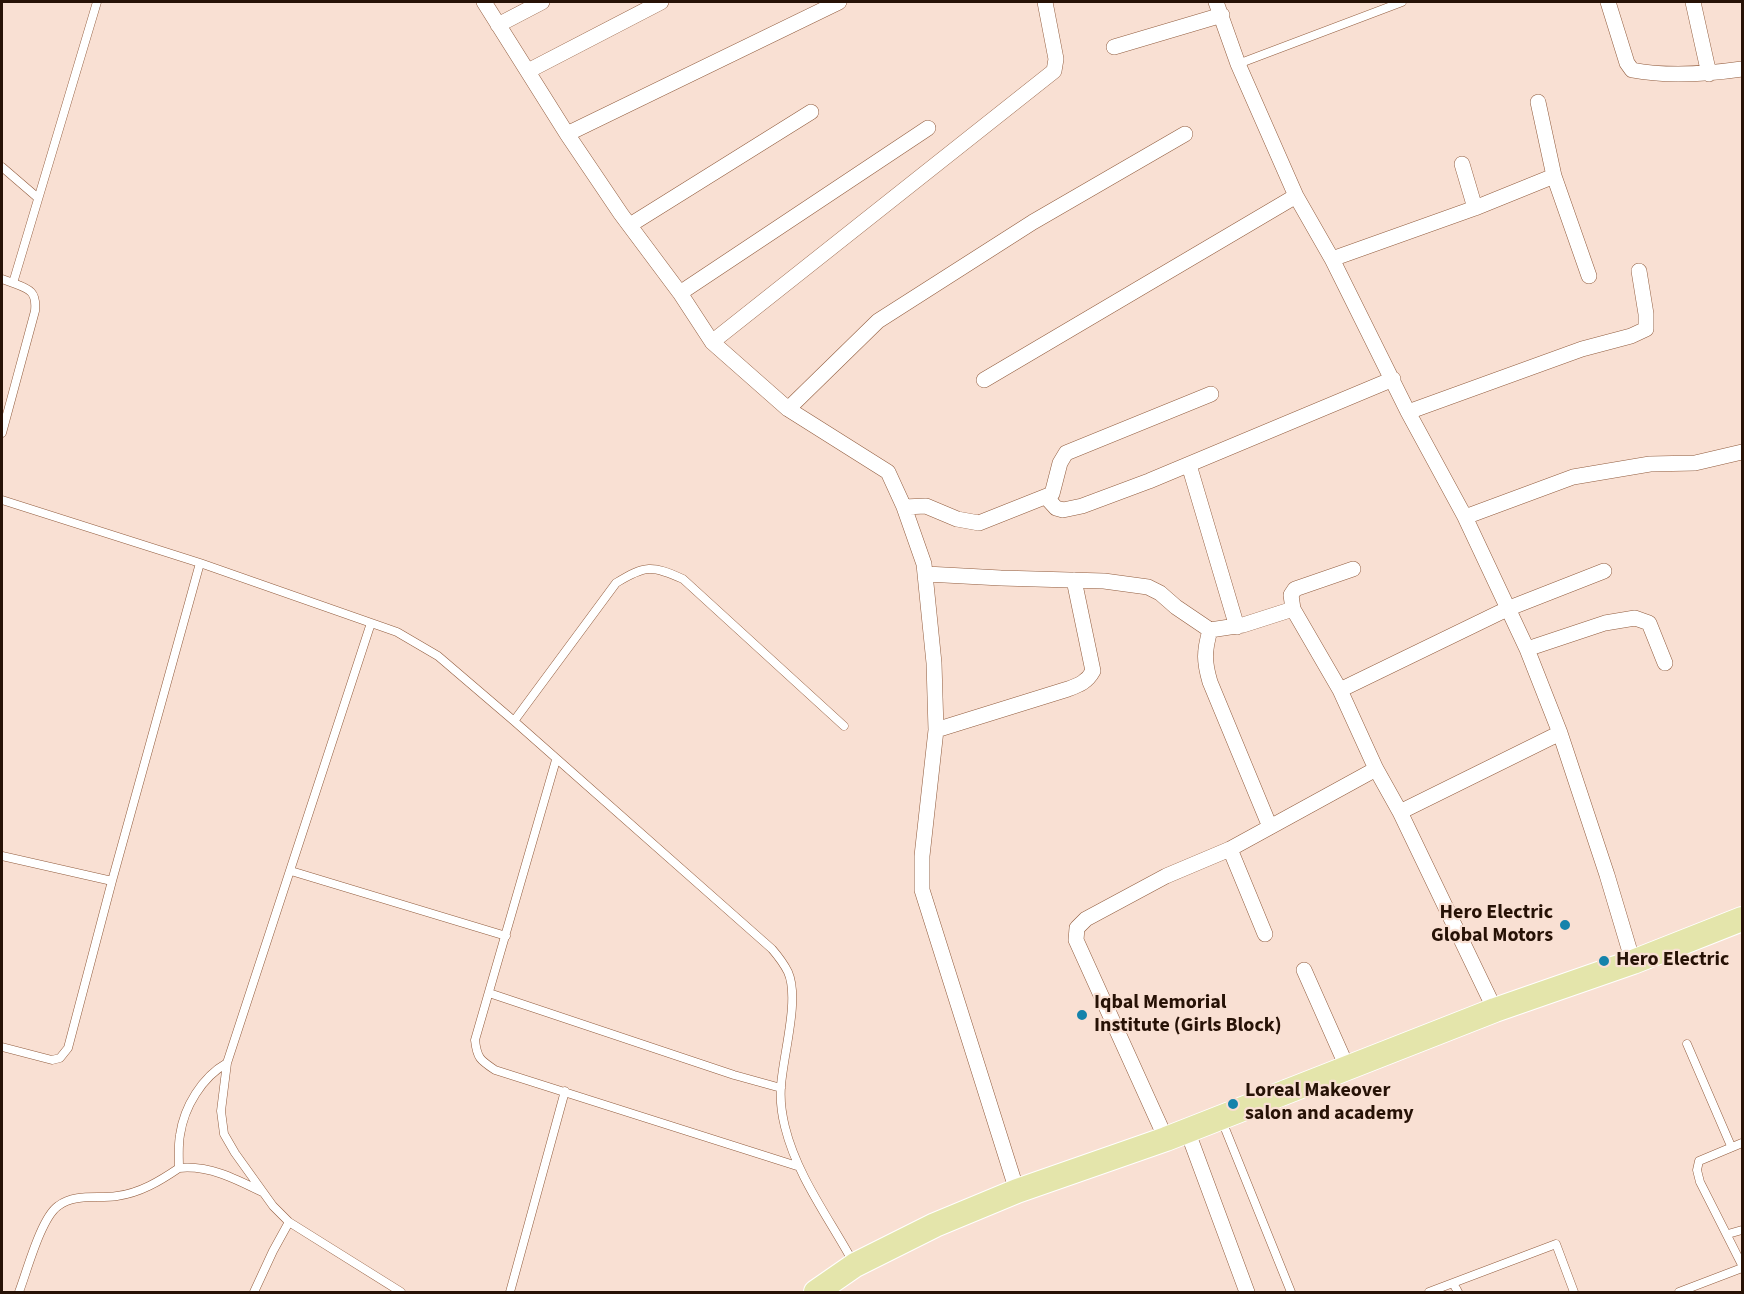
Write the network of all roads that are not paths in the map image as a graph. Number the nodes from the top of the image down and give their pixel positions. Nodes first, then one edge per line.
1 (97, 2) edge
2 (484, 2) edge
3 (542, 2) edge
4 (661, 2) edge
5 (839, 2) edge
6 (1044, 2) edge
7 (1402, 2) edge
8 (1608, 2) edge
9 (1693, 2) edge
10 (821, 6) edge
11 (1219, 8) edge
12 (498, 24) junction
13 (1114, 47) dead end
14 (1238, 64) junction
15 (1743, 69) edge
16 (528, 71) junction
17 (1709, 74) junction
18 (1538, 102) dead end
19 (812, 112) dead end
20 (928, 128) dead end
21 (567, 134) junction
22 (1185, 134) dead end
23 (1462, 164) dead end
24 (2, 167) edge
25 (1554, 176) junction
26 (1296, 196) junction
27 (38, 198) junction
28 (1475, 208) junction
29 (630, 225) junction
30 (1332, 259) junction
31 (1639, 272) dead end
32 (1588, 276) dead end
33 (2, 279) edge
34 (13, 283) junction
35 (680, 293) junction
36 (712, 342) junction
37 (1392, 379) junction
38 (984, 380) dead end
39 (1211, 394) dead end
40 (788, 409) junction
41 (1408, 412) junction
42 (2, 433) edge
43 (1743, 452) edge
44 (1189, 465) junction
45 (1046, 497) junction
46 (2, 500) edge
47 (904, 507) junction
48 (1465, 517) junction
49 (200, 563) junction
50 (1353, 569) dead end
51 (1604, 571) dead end
52 (926, 574) junction
53 (1074, 580) junction
54 (1293, 609) junction
55 (1507, 609) junction
56 (371, 623) junction
57 (1238, 627) junction
58 (1210, 630) junction
59 (1527, 648) junction
60 (1665, 663) dead end
61 (1340, 690) junction
62 (514, 721) junction
63 (844, 726) dead end
64 (936, 730) junction
65 (1560, 733) junction
66 (556, 760) junction
67 (1376, 769) junction
68 (1400, 812) junction
69 (1270, 827) junction
70 (1230, 849) junction
71 (2, 856) edge
72 (291, 871) junction
73 (112, 881) junction
74 (1743, 919) edge
75 (1265, 934) dead end
76 (506, 936) junction
77 (1632, 962) junction
78 (1304, 970) dead end
79 (489, 993) junction
80 (1495, 1010) junction
81 (1688, 1044) dead end
82 (2, 1047) edge
83 (227, 1063) junction
84 (1347, 1067) junction
85 (781, 1088) junction
86 (565, 1091) junction
87 (1221, 1117) junction
88 (1176, 1134) junction
89 (1743, 1143) edge
90 (1731, 1146) junction
91 (797, 1166) junction
92 (179, 1168) junction
93 (1017, 1191) junction
94 (263, 1193) junction
95 (289, 1222) junction
96 (1743, 1230) edge
97 (1728, 1234) junction
98 (855, 1265) junction
99 (1743, 1267) edge
100 (1453, 1283) junction
101 (819, 1292) edge
102 (1570, 1292) edge
103 (19, 1293) edge
104 (254, 1293) edge
105 (401, 1293) edge
106 (510, 1293) edge
107 (1247, 1293) edge
108 (1291, 1293) edge
109 (1430, 1293) edge
110 (1458, 1293) edge
111 (1679, 1293) edge

1 - 27 lane
2 - 12 street
3 - 12 street
4 - 16 street
5 - 10 street
6 - 36 street
7 - 14 lane
8 - 17 street
9 - 17 street
10 - 21 street
11 - 13 street
11 - 14 street
12 - 16 street
14 - 26 street
15 - 17 street
16 - 21 street
18 - 25 street
19 - 29 street
20 - 35 street
21 - 29 street
22 - 40 street
23 - 28 street
24 - 27 lane
25 - 28 street
25 - 32 street
26 - 30 street
26 - 38 street
27 - 34 lane
28 - 30 street
29 - 35 street
30 - 37 street
31 - 41 street
33 - 34 lane
34 - 42 lane
35 - 36 street
36 - 40 street
37 - 41 street
37 - 44 street
39 - 45 street
40 - 47 street
41 - 48 street
43 - 48 street
44 - 45 street
44 - 57 street
45 - 47 street
46 - 49 lane
47 - 52 street
48 - 55 street
49 - 56 lane
49 - 73 lane
50 - 54 street
51 - 55 street
52 - 53 street
52 - 64 street
53 - 58 street
53 - 64 street
54 - 57 street
54 - 61 street
55 - 59 street
55 - 61 street
56 - 62 lane
56 - 72 lane
57 - 58 street
58 - 69 street
59 - 60 street
59 - 65 street
61 - 67 street
62 - 63 lane
62 - 66 lane
64 - 93 street
65 - 68 street
65 - 77 street
66 - 76 lane
66 - 85 lane
67 - 68 street
67 - 69 street
68 - 80 street
69 - 70 street
70 - 75 street
70 - 88 street
71 - 73 lane
72 - 76 lane
72 - 83 lane
73 - 82 lane
74 - 77 main road
76 - 79 lane
77 - 80 main road
78 - 84 street
79 - 85 lane
79 - 86 lane
80 - 84 main road
81 - 90 lane
83 - 92 lane
83 - 94 lane
84 - 87 main road
85 - 91 lane
86 - 91 lane
86 - 106 lane
87 - 88 main road
87 - 108 lane
88 - 93 main road
88 - 107 street
89 - 90 lane
90 - 97 lane
91 - 98 lane
92 - 94 lane
92 - 103 lane
93 - 98 main road
94 - 95 lane
95 - 104 lane
95 - 105 lane
96 - 97 lane
97 - 99 lane
98 - 101 main road
99 - 111 lane
100 - 102 lane
100 - 109 lane
100 - 110 lane

